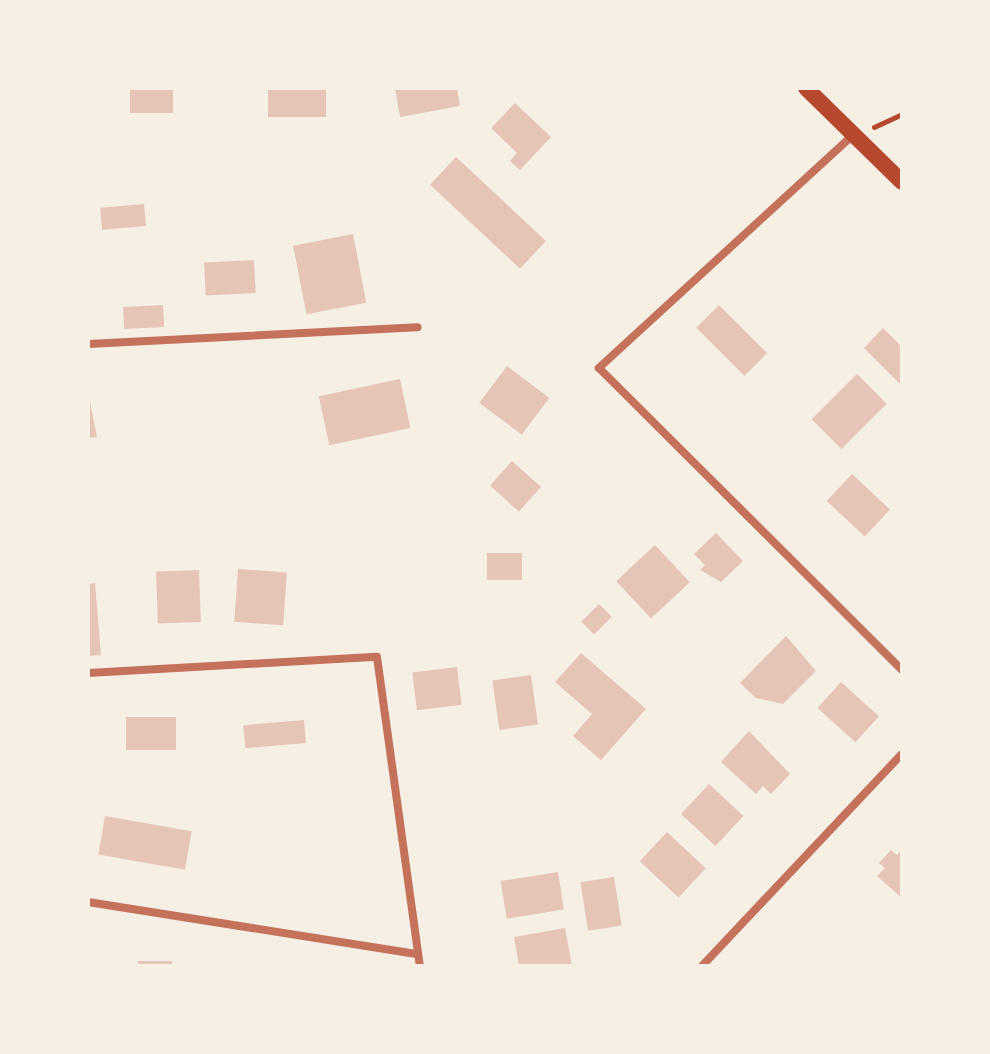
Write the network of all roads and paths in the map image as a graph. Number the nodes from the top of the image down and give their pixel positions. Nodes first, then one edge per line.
1 (806, 88) edge
2 (853, 135) junction
3 (902, 182) edge
4 (418, 327) dead end
5 (88, 344) edge
6 (902, 670) edge
7 (88, 673) edge
8 (902, 754) edge
9 (88, 902) edge
10 (418, 954) junction
11 (420, 966) edge
12 (702, 966) edge

1 - 2 main road
2 - 3 main road
2 - 6 street
4 - 5 street
7 - 10 street
8 - 12 street
9 - 10 street
10 - 11 street

